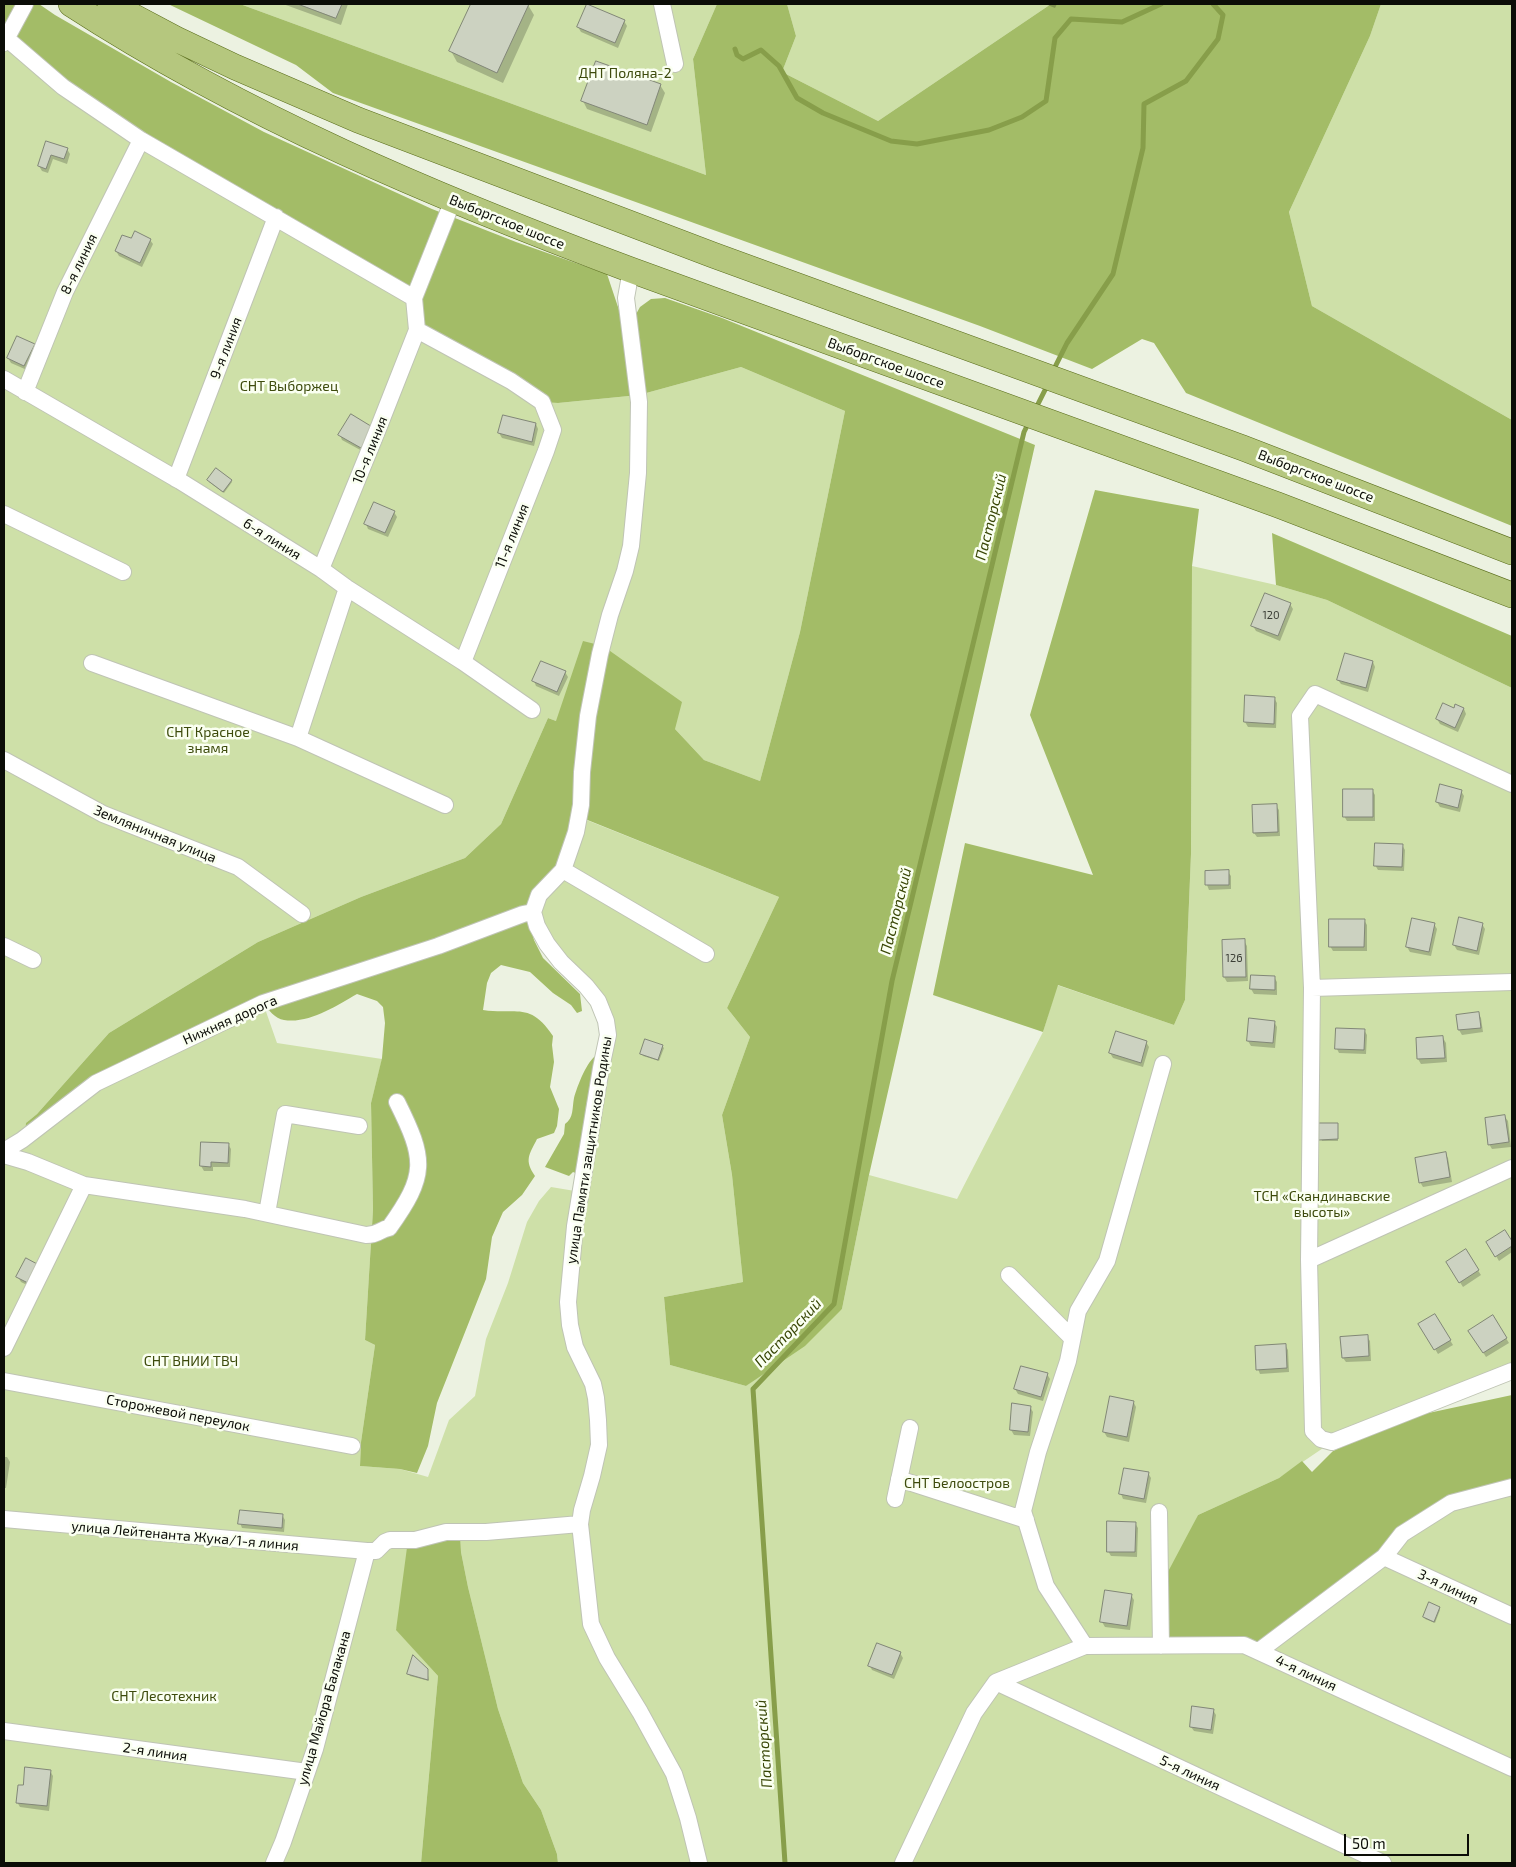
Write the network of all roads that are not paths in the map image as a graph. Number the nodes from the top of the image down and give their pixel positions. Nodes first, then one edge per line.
1 (25, 4) edge
2 (71, 4) edge
3 (110, 4) edge
4 (662, 4) edge
5 (5, 41) edge
6 (675, 64) dead end
7 (141, 140) junction
8 (453, 200) junction
9 (276, 217) junction
10 (631, 270) junction
11 (414, 298) junction
12 (416, 330) junction
13 (4, 379) edge
14 (25, 392) junction
15 (176, 478) junction
16 (4, 514) edge
17 (1512, 552) edge
18 (321, 569) junction
19 (123, 572) dead end
20 (347, 588) junction
21 (1512, 595) edge
22 (463, 662) junction
23 (92, 663) dead end
24 (532, 710) dead end
25 (298, 738) junction
26 (4, 760) edge
27 (1512, 784) edge
28 (445, 805) dead end
29 (563, 870) junction
30 (533, 912) junction
31 (302, 914) dead end
32 (4, 946) edge
33 (706, 954) dead end
34 (33, 960) dead end
35 (1512, 982) edge
36 (1312, 988) junction
37 (1163, 1064) dead end
38 (397, 1102) dead end
39 (359, 1126) dead end
40 (22, 1140) junction
41 (4, 1151) edge
42 (4, 1155) edge
43 (28, 1162) junction
44 (1512, 1168) edge
45 (84, 1185) junction
46 (267, 1213) junction
47 (1310, 1260) junction
48 (1009, 1275) dead end
49 (1072, 1338) junction
50 (4, 1348) edge
51 (1512, 1371) edge
52 (4, 1380) edge
53 (910, 1428) dead end
54 (352, 1446) dead end
55 (899, 1479) junction
56 (1512, 1487) edge
57 (895, 1499) dead end
58 (1159, 1512) dead end
59 (4, 1519) edge
60 (1026, 1520) junction
61 (580, 1524) junction
62 (367, 1551) junction
63 (1384, 1556) junction
64 (1512, 1616) edge
65 (1085, 1646) junction
66 (1161, 1646) junction
67 (1259, 1651) junction
68 (996, 1682) junction
69 (4, 1731) edge
70 (1512, 1768) edge
71 (307, 1772) junction
72 (909, 1862) edge
73 (274, 1863) edge
74 (699, 1863) edge
75 (1384, 1863) edge

1 - 5 street
2 - 8 main road, Выборгское шоссе
3 - 17 main road, Выборгское шоссе
4 - 6 street
5 - 7 street
7 - 9 street
7 - 14 street, 8-я линия
8 - 10 main road, Выборгское шоссе
8 - 11 street
9 - 11 street
9 - 15 street, 9-я линия
10 - 21 main road, Выборгское шоссе
10 - 29 street
11 - 12 street
12 - 18 street, 10-я линия
12 - 22 street, 11-я линия
13 - 14 street, 6-я линия
14 - 15 street, 6-я линия
15 - 18 street, 6-я линия
16 - 19 street
18 - 20 street, 6-я линия
20 - 22 street, 6-я линия
20 - 25 street
22 - 24 street, 6-я линия
23 - 25 street
25 - 28 street
26 - 31 street, Земляничная улица
27 - 36 street
29 - 30 street
29 - 33 street
30 - 40 street, Нижняя дорога
30 - 61 street, улица Памяти защитников Родины
32 - 34 street
35 - 36 street
36 - 47 street
37 - 49 street
38 - 46 street
39 - 46 street
40 - 41 street, Нижняя дорога
40 - 43 street
42 - 43 street
43 - 45 street
44 - 47 street
45 - 46 street
45 - 50 street
47 - 51 street
48 - 49 street
49 - 60 street
52 - 54 street, Сторожевой переулок
53 - 55 street
55 - 57 street
55 - 60 street
56 - 63 street
58 - 66 street
59 - 62 street, улица Лейтенанта Жука/1-я линия
60 - 65 street
61 - 62 street
61 - 74 street, улица Памяти защитников Родины
62 - 71 street, улица Майора Балакана
63 - 64 street, 3-я линия
63 - 67 street
65 - 66 street, 4-я линия
65 - 68 street
66 - 67 street, 4-я линия
67 - 70 street, 4-я линия
68 - 72 street
68 - 75 street, 5-я линия
69 - 71 street, 2-я линия
71 - 73 street, улица Майора Балакана

